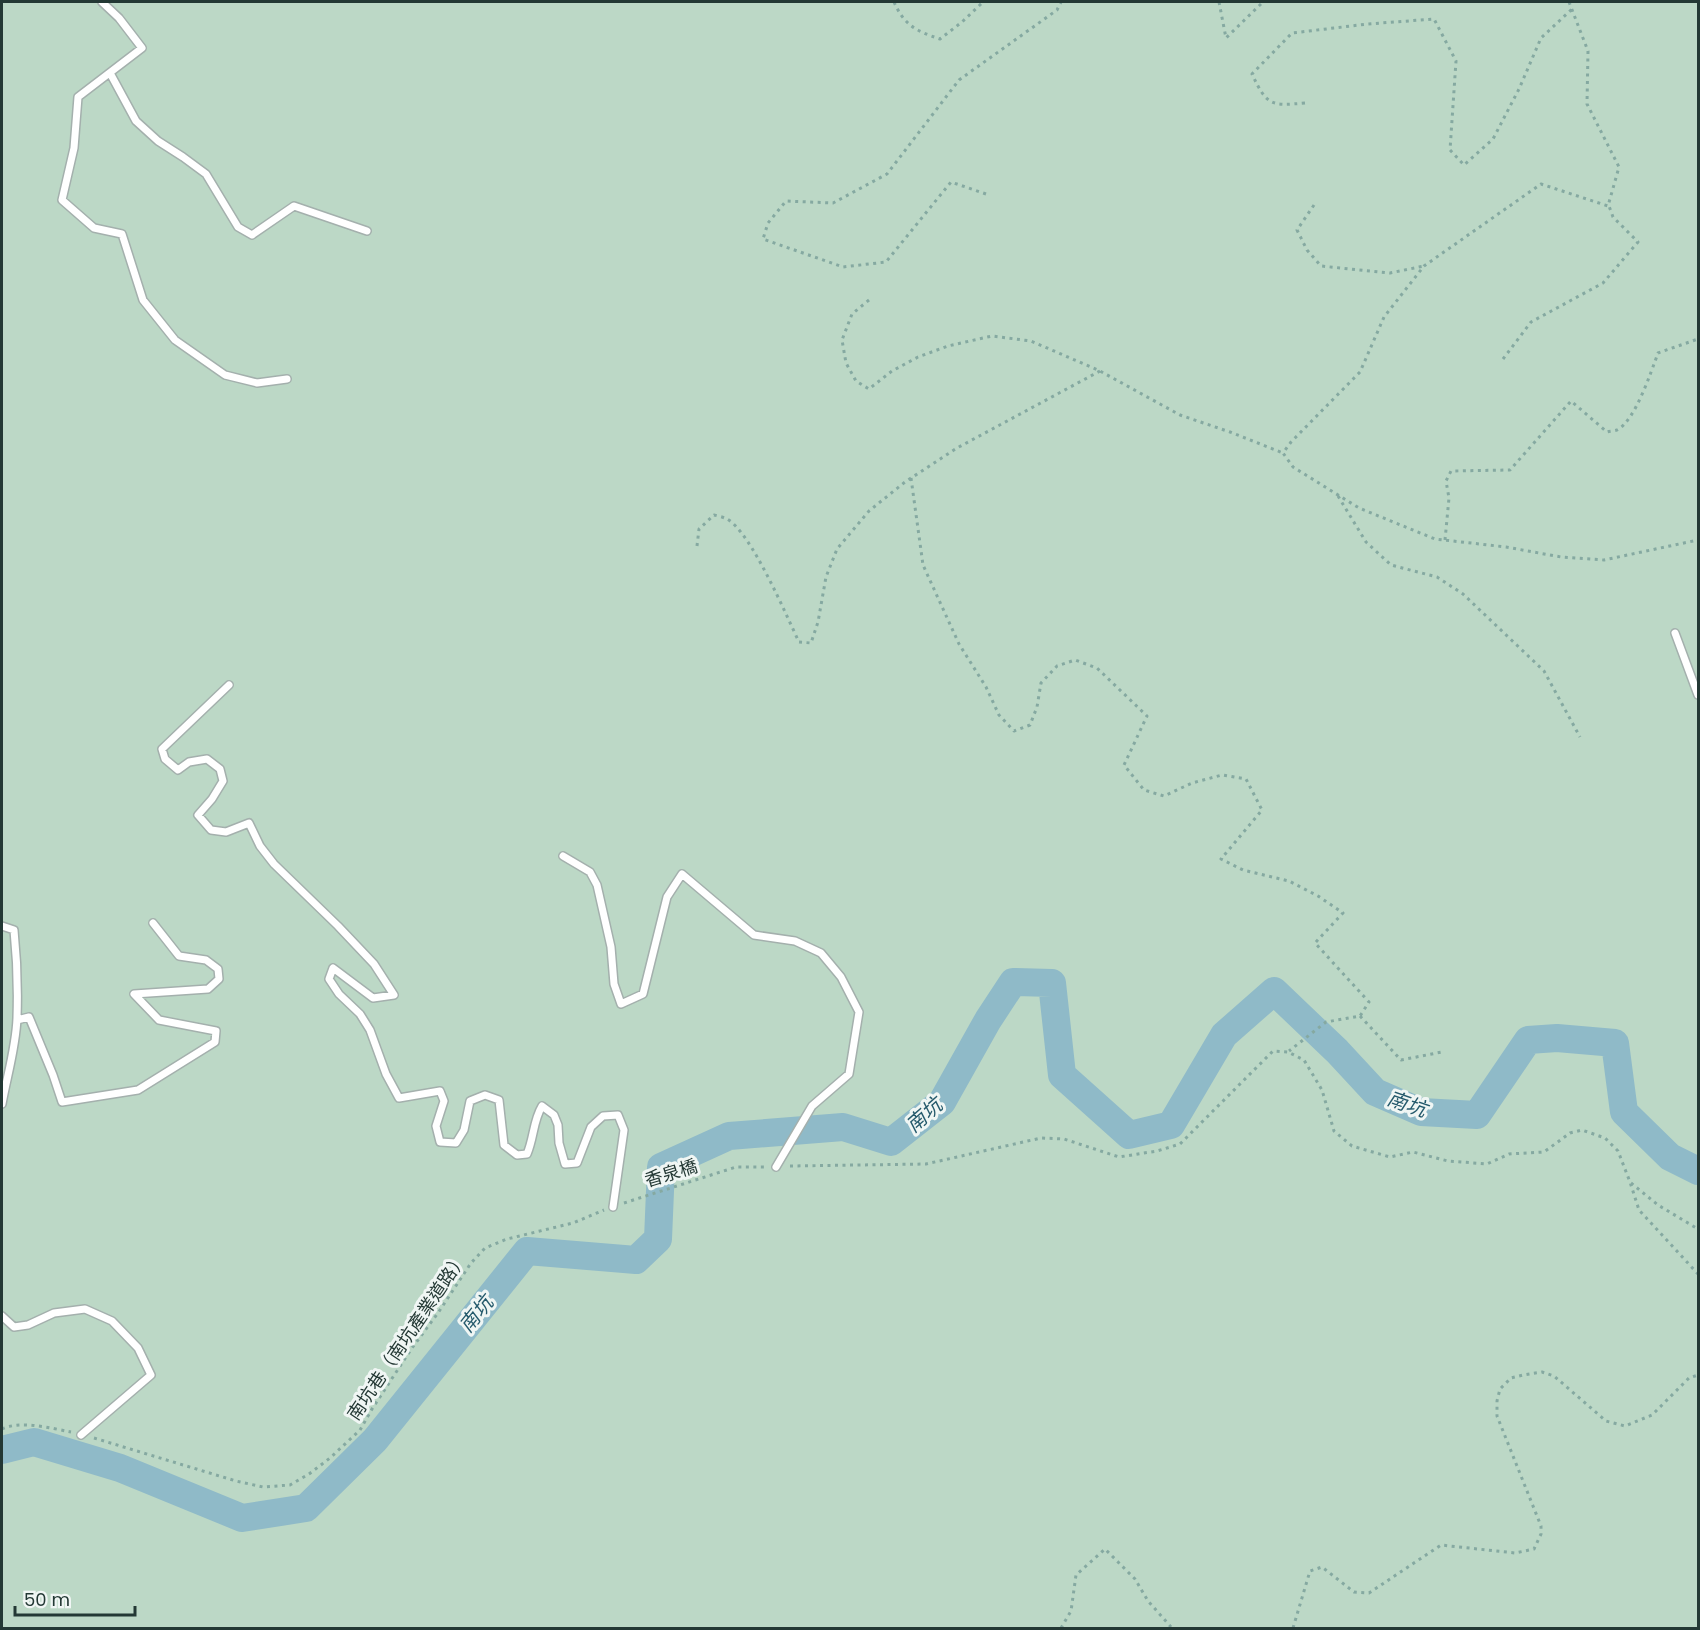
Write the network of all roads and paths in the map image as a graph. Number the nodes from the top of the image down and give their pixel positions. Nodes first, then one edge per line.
1 (102, 2) edge
2 (894, 2) edge
3 (983, 2) edge
4 (1061, 2) edge
5 (1219, 2) edge
6 (1263, 2) edge
7 (1569, 2) edge
8 (1572, 9) junction
9 (110, 73) junction
10 (1305, 102) dead end
11 (986, 194) dead end
12 (1314, 205) dead end
13 (1608, 206) junction
14 (367, 231) dead end
15 (1424, 266) junction
16 (869, 300) dead end
17 (1698, 339) edge
18 (1503, 359) dead end
19 (1100, 371) junction
20 (287, 379) dead end
21 (1283, 453) junction
22 (911, 477) junction
23 (1337, 495) junction
24 (1445, 540) junction
25 (1698, 540) edge
26 (697, 546) dead end
27 (1675, 633) dead end
28 (229, 685) dead end
29 (1698, 695) edge
30 (1580, 737) dead end
31 (563, 855) dead end
32 (153, 923) dead end
33 (2, 926) edge
34 (1360, 1016) junction
35 (17, 1020) junction
36 (1289, 1051) junction
37 (1442, 1052) dead end
38 (2, 1104) edge
39 (776, 1166) junction
40 (1630, 1182) junction
41 (634, 1199) joint
42 (613, 1207) junction
43 (1698, 1229) edge
44 (1698, 1274) edge
45 (2, 1316) edge
46 (1698, 1375) edge
47 (2, 1429) edge
48 (81, 1434) junction
49 (1061, 1629) edge
50 (1174, 1629) edge
51 (1293, 1629) edge

1 - 9 lane
2 - 3 path
4 - 11 path
5 - 6 path
7 - 8 path
8 - 10 path
8 - 13 path
9 - 14 lane
9 - 20 lane
12 - 15 path
13 - 15 path
13 - 18 path
15 - 21 path
16 - 19 path
17 - 24 path
19 - 21 path
19 - 22 path
21 - 23 path
22 - 26 path
22 - 34 path
23 - 24 path
23 - 30 path
24 - 25 path
27 - 29 lane
28 - 42 lane
31 - 39 lane
32 - 35 lane
33 - 35 lane
34 - 36 path
34 - 37 path
35 - 38 lane
36 - 39 path
36 - 40 path
39 - 41 path, 香泉橋
40 - 43 path
40 - 44 path
41 - 42 path, 南坑巷（南坑產業道路）
42 - 48 path, 南坑巷（南坑產業道路）
45 - 48 lane
46 - 51 path
47 - 48 path, 南坑巷（南坑產業道路）
49 - 50 path

